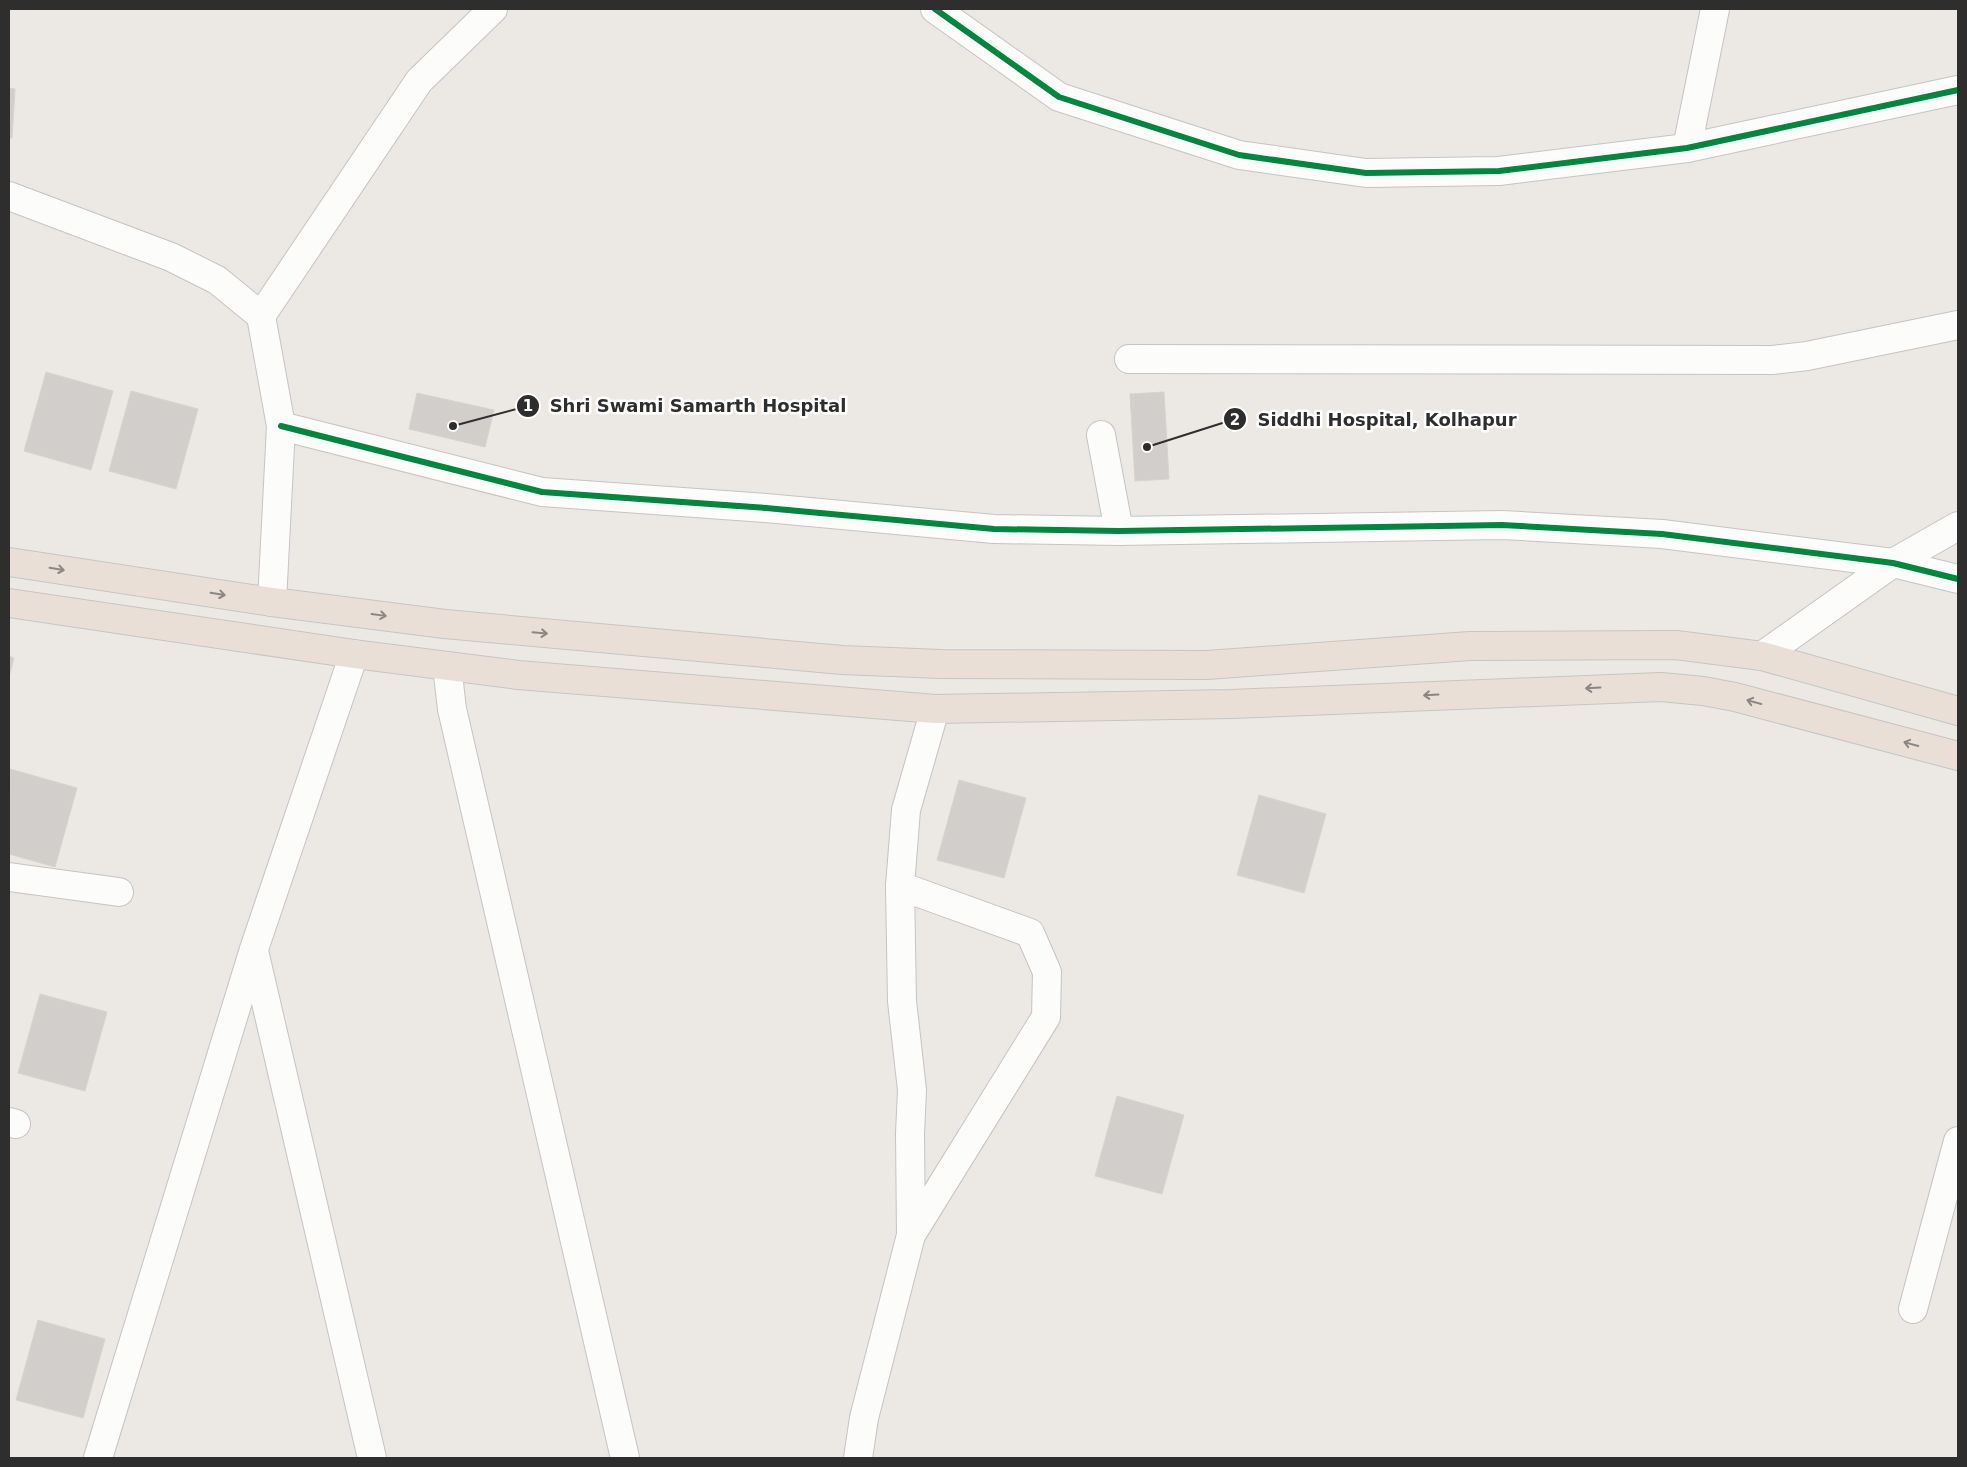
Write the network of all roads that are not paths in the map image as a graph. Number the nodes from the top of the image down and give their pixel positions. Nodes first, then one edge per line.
1 (493, 9) edge
2 (935, 9) edge
3 (1715, 9) edge
4 (1958, 90) edge
5 (1687, 148) junction
6 (9, 196) edge
7 (261, 316) junction
8 (1958, 325) edge
9 (1129, 359) dead end
10 (281, 426) junction
11 (1101, 435) dead end
12 (1958, 526) edge
13 (1119, 531) junction
14 (9, 562) edge
15 (1893, 563) junction
16 (1958, 579) edge
17 (272, 602) junction
18 (9, 603) edge
19 (354, 654) junction
20 (1762, 656) junction
21 (447, 666) junction
22 (934, 709) junction
23 (1958, 711) edge
24 (1958, 756) edge
25 (9, 877) edge
26 (900, 886) junction
27 (119, 892) dead end
28 (254, 950) junction
29 (1958, 1141) edge
30 (911, 1235) junction
31 (1913, 1309) dead end
32 (98, 1458) edge
33 (372, 1458) edge
34 (625, 1458) edge
35 (858, 1458) edge

1 - 7 street
2 - 5 street
3 - 5 street
4 - 5 street
6 - 7 street
7 - 10 street
8 - 9 street
10 - 13 street
10 - 17 street
11 - 13 street
12 - 15 street
13 - 15 street
14 -> 17 highway
15 - 16 street
15 - 20 street
17 -> 20 highway
18 - 19 highway
19 - 21 highway
19 - 28 street
20 - 23 highway
21 - 22 highway
21 - 34 street
24 -> 22 highway
22 - 26 street
25 - 27 street
26 - 30 street
26 - 30 street
28 - 32 street
28 - 33 street
29 - 31 street
30 - 35 street

